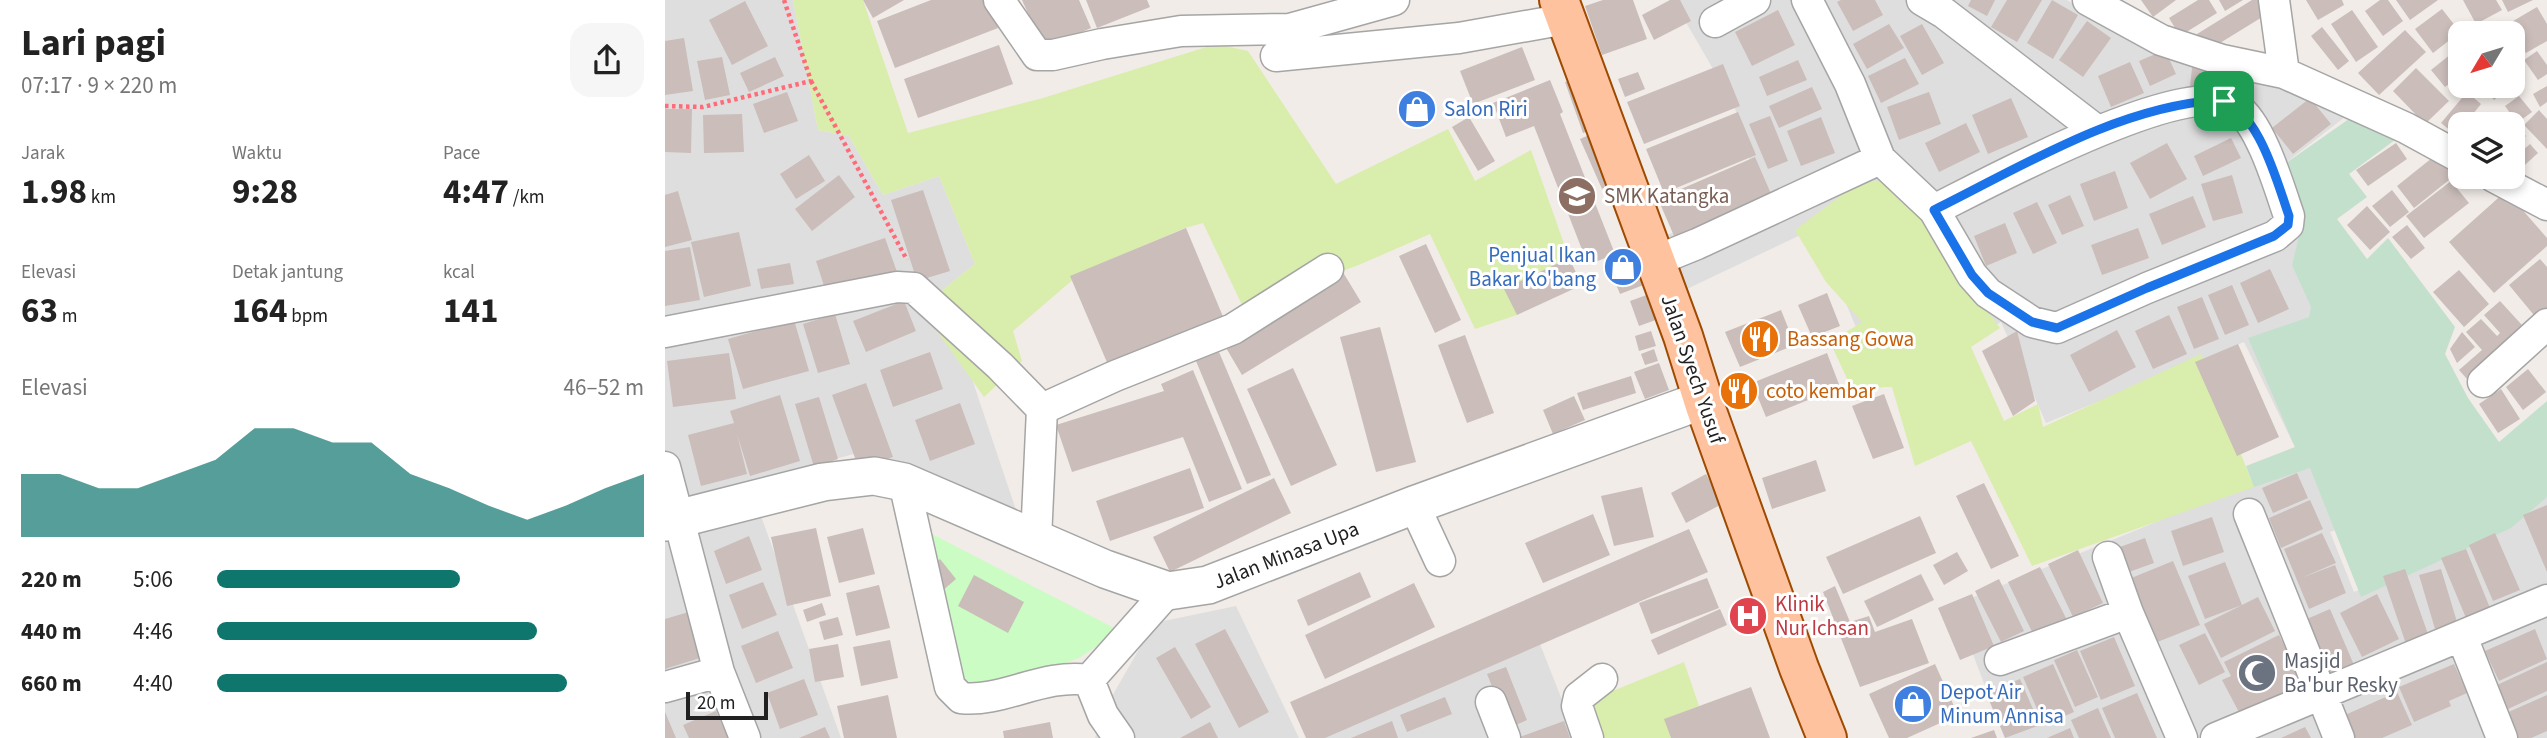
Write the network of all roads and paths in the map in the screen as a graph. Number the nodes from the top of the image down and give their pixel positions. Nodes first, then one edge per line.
1 (784, 0) edge
2 (999, 0) edge
3 (1394, 0) edge
4 (1755, 0) edge
5 (1807, 0) edge
6 (1922, 0) edge
7 (2088, 0) edge
8 (2274, 0) edge
9 (2117, 8) edge
10 (1562, 10) edge
11 (1715, 22) dead end
12 (1276, 56) dead end
13 (2284, 73) junction
14 (811, 81) junction
15 (665, 106) edge
16 (2096, 130) junction
17 (2448, 151) edge
18 (1880, 159) junction
19 (2517, 189) edge
20 (2547, 205) edge
21 (1934, 210) junction
22 (1655, 261) junction
23 (1328, 269) dead end
24 (914, 288) junction
25 (2547, 324) edge
26 (665, 332) edge
27 (2483, 382) dead end
28 (1703, 400) junction
29 (1042, 409) junction
30 (665, 467) edge
31 (904, 482) junction
32 (1414, 505) junction
33 (2249, 514) dead end
34 (671, 520) edge
35 (1036, 539) junction
36 (2108, 557) dead end
37 (1440, 561) dead end
38 (1168, 591) junction
39 (2547, 600) edge
40 (2128, 613) junction
41 (2462, 637) junction
42 (2000, 660) dead end
43 (719, 671) junction
44 (1602, 679) dead end
45 (1089, 680) junction
46 (665, 687) edge
47 (2321, 694) junction
48 (1491, 702) dead end
49 (1820, 736) edge
50 (745, 738) edge
51 (1119, 738) edge
52 (1505, 738) edge
53 (1588, 738) edge
54 (2182, 738) edge
55 (2215, 738) edge
56 (2339, 738) edge
57 (2503, 738) edge

1 - 14 path
2 - 3 street
4 - 11 street
5 - 18 street
6 - 16 street
7 - 9 street
8 - 13 street
9 - 13 street
10 - 12 street
10 - 22 main road, Jalan Syech Yusuf
13 - 17 street
14 - 15 path
14 - 24 path
16 - 21 street
16 - 21 street
18 - 21 street
18 - 22 street
19 - 20 street
22 - 28 main road, Jalan Syech Yusuf
23 - 29 street
24 - 26 street
24 - 29 street
25 - 27 street
28 - 32 street, Jalan Minasa Upa
28 - 49 main road, Jalan Syech Yusuf
29 - 35 street
30 - 34 street
31 - 34 street, Jalan Minasa Upa
31 - 35 street, Jalan Minasa Upa
31 - 45 street
32 - 37 street
32 - 38 street, Jalan Minasa Upa
33 - 47 street
34 - 43 street
35 - 38 street, Jalan Minasa Upa
36 - 40 street
38 - 45 street
39 - 41 street
40 - 42 street
40 - 54 street
41 - 47 street
41 - 57 street
43 - 46 street
43 - 50 street
44 - 53 street
45 - 51 street
47 - 55 street
47 - 56 street
48 - 52 street

